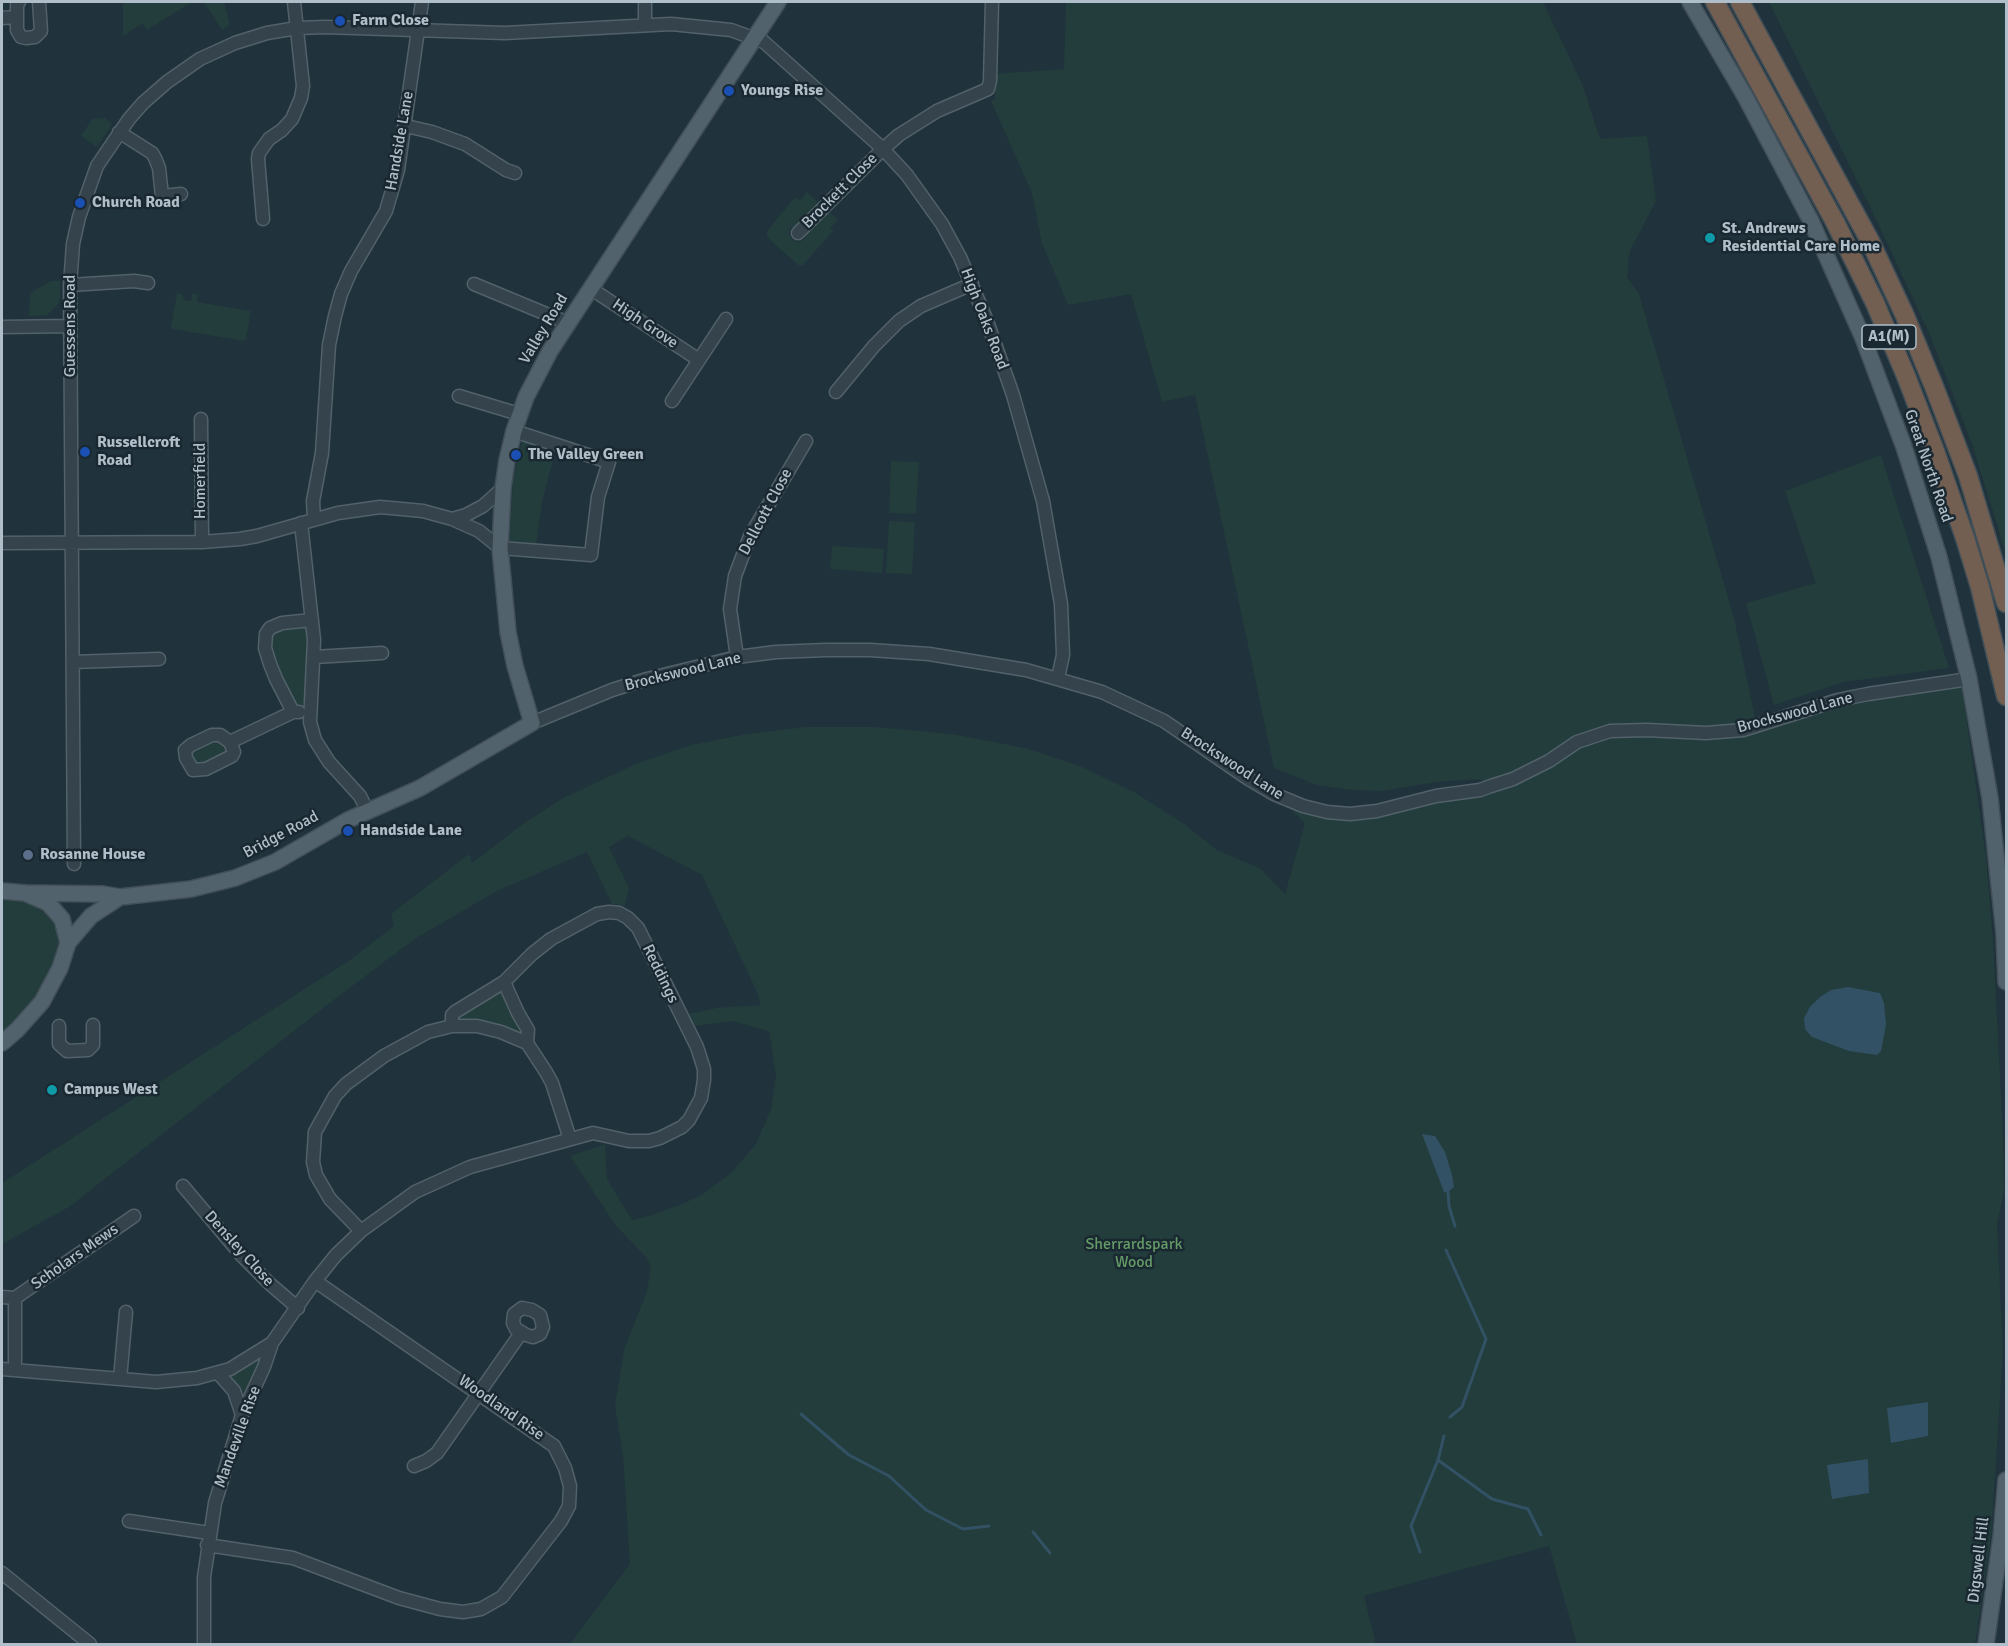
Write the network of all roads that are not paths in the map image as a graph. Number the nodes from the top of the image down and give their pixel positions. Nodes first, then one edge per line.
1 (20, 2) edge
2 (39, 2) edge
3 (294, 2) edge
4 (422, 2) edge
5 (645, 2) edge
6 (778, 2) edge
7 (992, 2) edge
8 (1689, 2) edge
9 (1715, 2) edge
10 (1740, 2) edge
11 (16, 17) junction
12 (2, 18) edge
13 (645, 25) junction
14 (297, 28) junction
15 (420, 30) junction
16 (755, 38) junction
17 (406, 126) junction
18 (120, 132) junction
19 (883, 148) junction
20 (515, 173) dead end
21 (181, 194) dead end
22 (263, 219) dead end
23 (798, 233) dead end
24 (148, 283) dead end
25 (474, 284) dead end
26 (972, 284) junction
27 (70, 285) junction
28 (591, 288) junction
29 (726, 319) dead end
30 (568, 323) junction
31 (70, 326) junction
32 (2, 327) edge
33 (699, 360) junction
34 (836, 392) dead end
35 (459, 396) dead end
36 (672, 401) dead end
37 (519, 414) junction
38 (201, 419) dead end
39 (514, 430) junction
40 (806, 441) dead end
41 (503, 488) junction
42 (314, 519) junction
43 (453, 519) junction
44 (301, 523) junction
45 (202, 542) junction
46 (2, 543) edge
47 (72, 543) junction
48 (500, 548) junction
49 (2007, 603) edge
50 (312, 620) junction
51 (382, 653) dead end
52 (314, 657) junction
53 (737, 657) junction
54 (159, 658) dead end
55 (73, 662) junction
56 (1058, 678) junction
57 (1970, 679) junction
58 (2007, 696) edge
59 (294, 712) junction
60 (310, 712) junction
61 (532, 723) junction
62 (231, 742) dead end
63 (368, 812) junction
64 (74, 864) dead end
65 (2, 891) edge
66 (25, 893) junction
67 (120, 897) junction
68 (68, 943) junction
69 (2007, 981) edge
70 (504, 982) junction
71 (93, 1025) dead end
72 (58, 1026) dead end
73 (452, 1026) junction
74 (2, 1043) edge
75 (526, 1043) junction
76 (570, 1139) junction
77 (183, 1186) dead end
78 (134, 1216) dead end
79 (361, 1231) junction
80 (315, 1281) junction
81 (2, 1297) edge
82 (15, 1298) junction
83 (298, 1308) junction
84 (126, 1312) dead end
85 (8, 1314) edge
86 (521, 1333) dead end
87 (272, 1343) junction
88 (2, 1369) edge
89 (15, 1370) junction
90 (218, 1373) junction
91 (120, 1379) junction
92 (479, 1392) junction
93 (242, 1415) junction
94 (414, 1466) dead end
95 (2007, 1480) edge
96 (129, 1521) dead end
97 (208, 1539) junction
98 (2, 1572) edge
99 (90, 1644) edge
100 (204, 1644) edge
101 (1986, 1644) edge

1 - 11 street
2 - 11 street
3 - 14 street
4 - 15 street, Handside Lane
5 - 13 street
6 - 16 main road, Valley Road
7 - 19 street, Brockett Close
8 - 57 main road, Great North Road
9 - 58 highway, A1(M)
10 - 49 highway, A1(M)
11 - 12 street
13 - 15 street
13 - 16 street
14 - 15 street, Guessens Road
14 - 18 street, Guessens Road
14 - 22 street
15 - 17 street, Handside Lane
16 - 19 street, High Oaks Road
16 - 28 main road, Valley Road
17 - 20 street
17 - 42 street, Handside Lane
18 - 21 street
18 - 27 street, Guessens Road
19 - 23 street, Brockett Close
19 - 26 street, High Oaks Road
24 - 27 street
25 - 30 street
26 - 34 street
26 - 56 street, High Oaks Road
27 - 31 street, Guessens Road
28 - 30 main road, Valley Road
28 - 33 street, High Grove
29 - 33 street
30 - 37 main road, Valley Road
31 - 32 street
31 - 47 street, Guessens Road
33 - 36 street
35 - 37 street
37 - 39 main road, Valley Road
38 - 45 street, Homerfield
39 - 41 main road, Valley Road
39 - 48 street
40 - 53 street, Dellcott Close
41 - 43 street
41 - 48 main road, Valley Road
42 - 43 street
42 - 44 street
43 - 48 street
44 - 45 street
44 - 50 street
45 - 47 street
46 - 47 street
47 - 55 street, Guessens Road
48 - 61 main road, Valley Road
50 - 52 street
50 - 59 street
51 - 52 street
52 - 60 street
53 - 56 street, Brockswood Lane
53 - 61 street, Brockswood Lane
54 - 55 street
55 - 64 street, Guessens Road
56 - 57 street, Brockswood Lane
57 - 69 main road, Great North Road
59 - 60 street
59 - 62 street
60 - 63 street
61 - 63 main road, Bridge Road
63 - 67 main road, Bridge Road
65 - 66 main road, Bridge Road
66 - 67 main road, Bridge Road
66 - 68 main road
67 - 68 main road
68 - 74 main road
70 - 73 street, Reddings
70 - 75 street
70 - 76 street, Reddings
71 - 72 street
73 - 75 street
73 - 79 street
75 - 76 street
76 - 79 street, Reddings
77 - 83 street, Densley Close
78 - 82 street, Scholars Mews
79 - 80 street, Reddings
80 - 83 street, Reddings
80 - 92 street, Woodland Rise
81 - 82 street, Scholars Mews
82 - 85 street, Scholars Mews
83 - 87 street, Reddings
84 - 91 street
85 - 89 street, Scholars Mews
86 - 92 street
87 - 90 street
87 - 93 street, Mandeville Rise
88 - 89 street
89 - 91 street
90 - 91 street
90 - 93 street
92 - 94 street
92 - 97 street, Woodland Rise
93 - 97 street, Mandeville Rise
95 - 101 main road, Digswell Hill
96 - 97 street
97 - 100 street, Mandeville Rise
98 - 99 street

